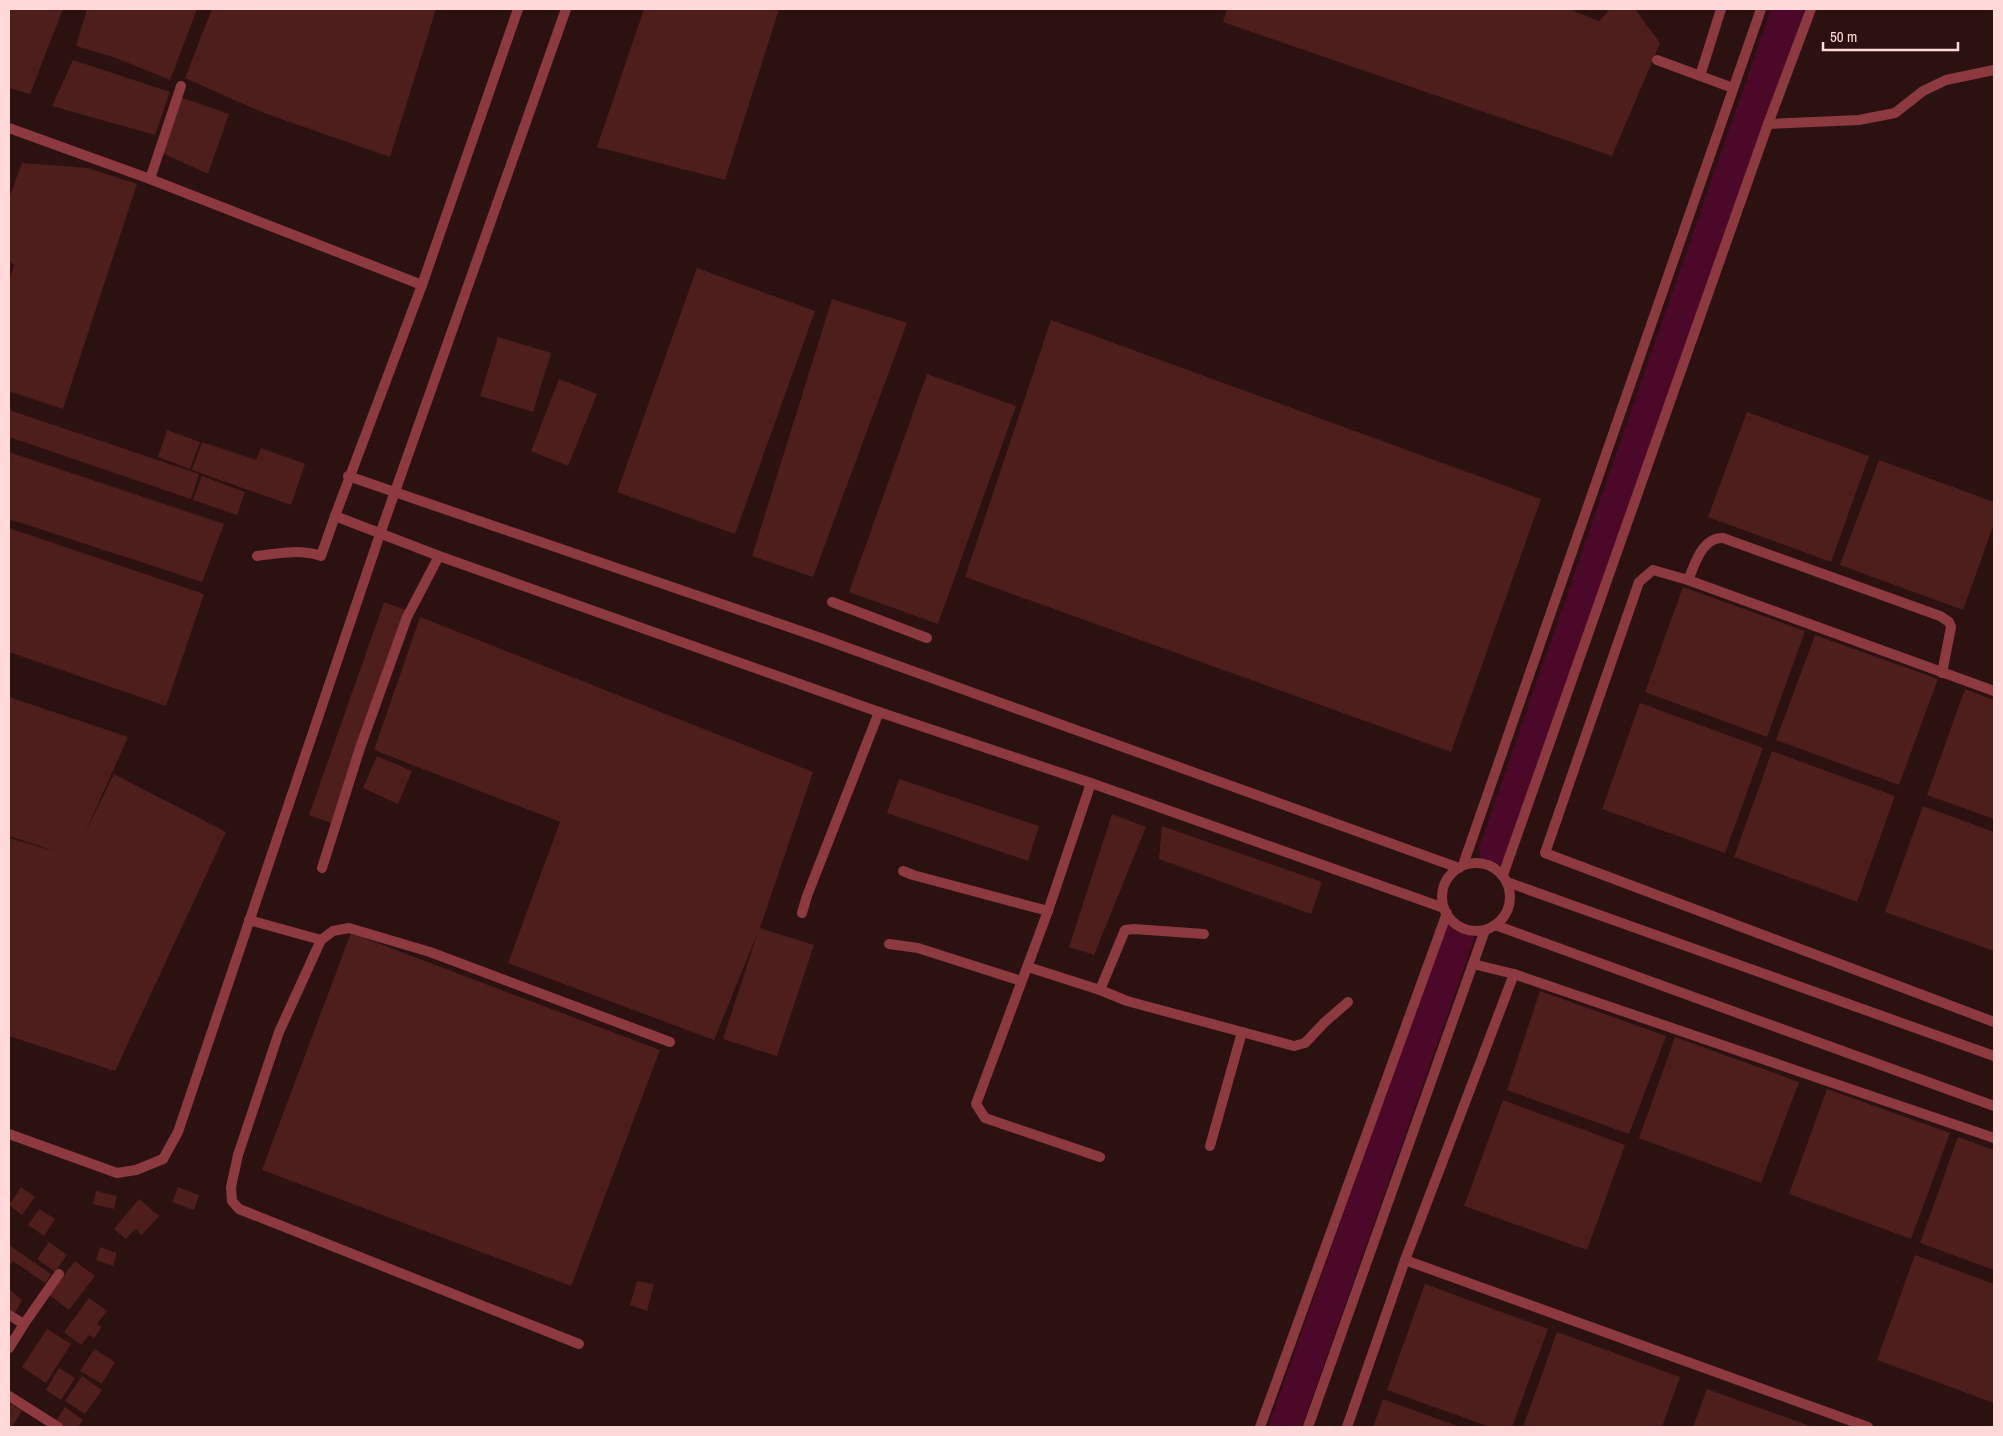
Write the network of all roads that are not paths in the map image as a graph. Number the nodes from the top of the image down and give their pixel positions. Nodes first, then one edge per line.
1 (518, 9) edge
2 (566, 9) edge
3 (1721, 9) edge
4 (1761, 9) edge
5 (1811, 9) edge
6 (1657, 60) dead end
7 (1994, 70) edge
8 (1700, 76) junction
9 (181, 86) dead end
10 (1733, 88) junction
11 (1768, 124) junction
12 (9, 128) edge
13 (150, 179) junction
14 (422, 285) junction
15 (348, 476) junction
16 (394, 494) junction
17 (335, 516) junction
18 (380, 534) junction
19 (257, 556) dead end
20 (439, 556) junction
21 (1688, 580) junction
22 (832, 602) dead end
23 (927, 638) dead end
24 (1942, 673) junction
25 (1994, 691) edge
26 (879, 712) junction
27 (1091, 783) junction
28 (1461, 867) junction
29 (322, 868) dead end
30 (903, 871) dead end
31 (1505, 878) junction
32 (1048, 910) junction
33 (1445, 910) junction
34 (802, 913) dead end
35 (249, 920) junction
36 (1495, 925) junction
37 (1485, 930) junction
38 (1204, 934) dead end
39 (320, 940) junction
40 (889, 944) dead end
41 (1473, 964) junction
42 (1028, 967) junction
43 (1514, 974) junction
44 (1021, 981) junction
45 (1100, 990) junction
46 (1348, 1002) dead end
47 (1994, 1022) edge
48 (1242, 1032) junction
49 (670, 1042) dead end
50 (1994, 1056) edge
51 (1994, 1106) edge
52 (9, 1134) edge
53 (1994, 1138) edge
54 (1210, 1146) dead end
55 (1100, 1157) dead end
56 (1406, 1260) junction
57 (60, 1274) dead end
58 (9, 1315) edge
59 (24, 1324) junction
60 (579, 1344) dead end
61 (9, 1348) edge
62 (9, 1396) edge
63 (58, 1427) edge
64 (1260, 1427) edge
65 (1308, 1427) edge
66 (1347, 1427) edge
67 (1868, 1427) edge

1 - 14 street
2 - 16 street
3 - 8 street
4 - 10 street
5 - 11 street
6 - 8 street
7 - 11 street
8 - 10 street
9 - 13 street
10 - 28 street
11 - 31 street
12 - 13 street
13 - 14 street
14 - 15 street
15 - 16 street
15 - 17 street
16 - 18 street
16 - 28 street
17 - 18 street
17 - 19 street
18 - 20 street
18 - 35 street
20 - 26 street
20 - 29 street
21 - 24 street
21 - 24 street
21 - 47 street
22 - 23 street
24 - 25 street
26 - 27 street
26 - 34 street
27 - 32 street
27 - 33 street
28 - 31 street
28 - 33 street
30 - 32 street
31 - 36 street
31 - 50 street
32 - 42 street
33 - 37 street
33 - 64 street
35 - 39 street
35 - 52 street
36 - 37 street
36 - 51 street
37 - 41 street
38 - 45 street
39 - 49 street
39 - 60 street
40 - 44 street
41 - 43 street
41 - 65 street
42 - 44 street
42 - 45 street
43 - 53 street
43 - 56 street
44 - 55 street
45 - 48 street
46 - 48 street
48 - 54 street
56 - 66 street
56 - 67 street
57 - 59 street
58 - 59 street
59 - 61 street
62 - 63 street

